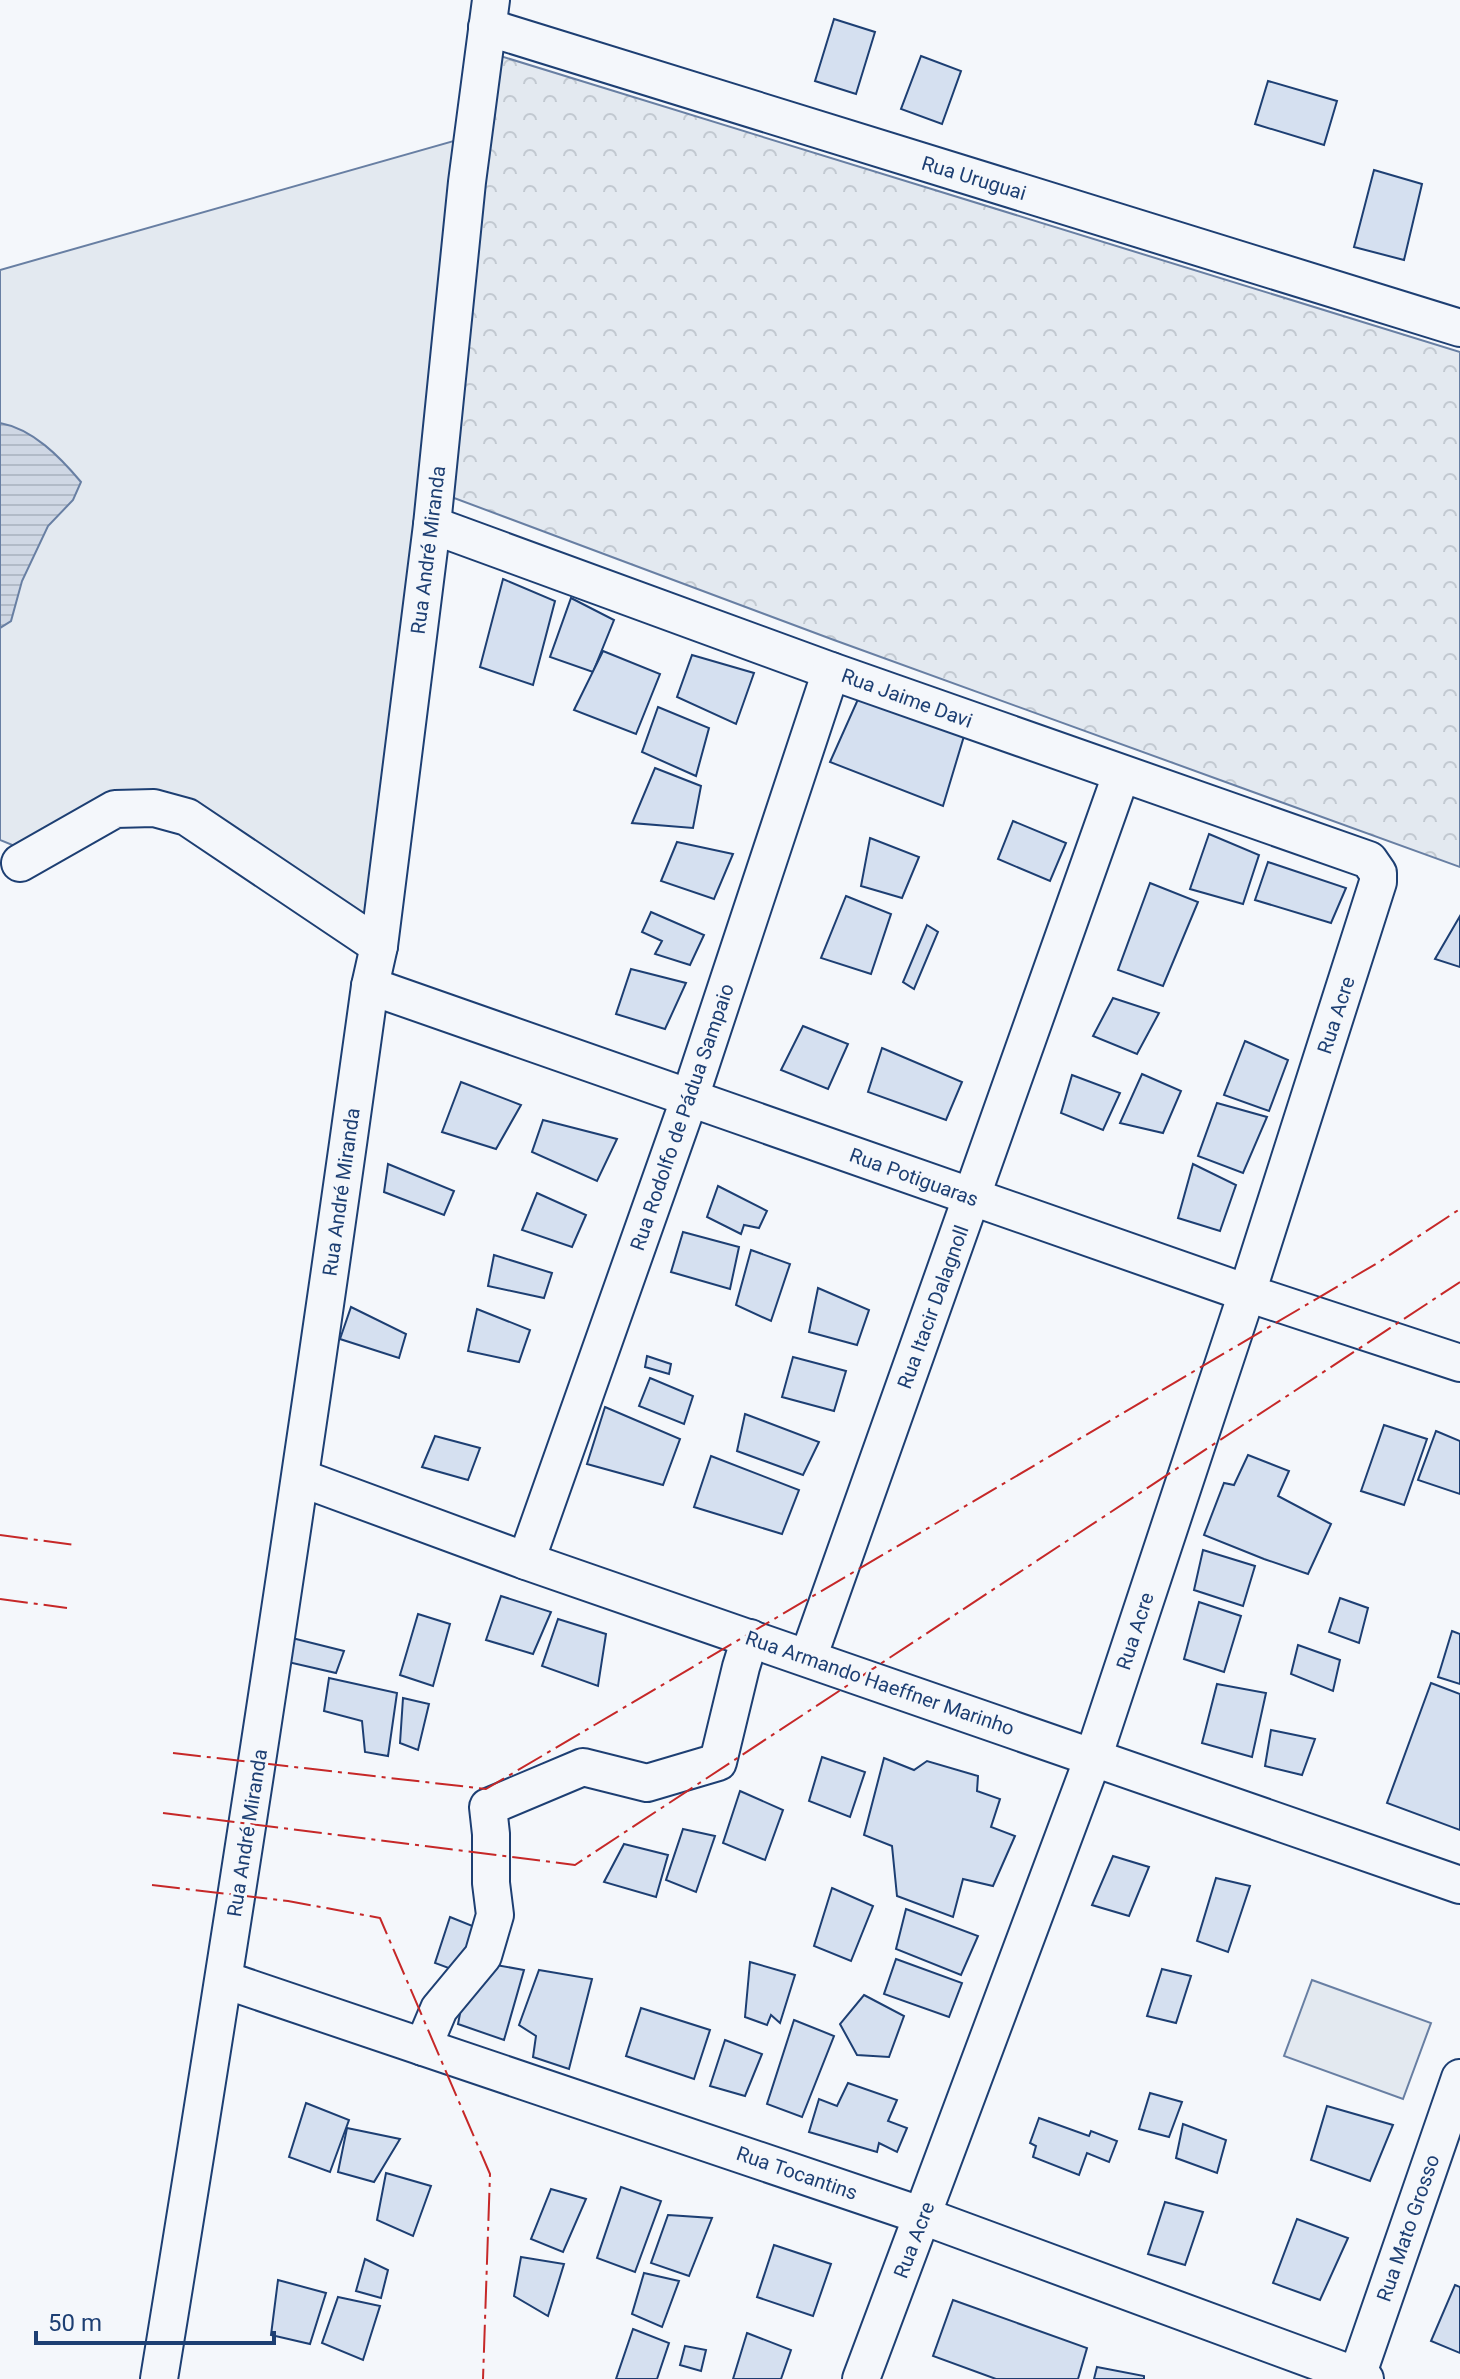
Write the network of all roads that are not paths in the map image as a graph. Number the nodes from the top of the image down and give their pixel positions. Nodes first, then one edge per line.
1 (489, 14) edge
2 (1460, 328) edge
3 (432, 525) junction
4 (831, 671) junction
5 (1121, 775) junction
6 (20, 863) dead end
7 (1378, 873) joint
8 (379, 946) junction
9 (370, 986) junction
10 (690, 1097) junction
11 (972, 1198) junction
12 (1247, 1293) junction
13 (1460, 1363) edge
14 (301, 1478) junction
15 (526, 1561) junction
16 (750, 1638) junction
17 (808, 1658) junction
18 (1093, 1758) junction
19 (1460, 1885) edge
20 (225, 1980) junction
21 (423, 2047) junction
22 (1460, 2078) edge
23 (923, 2216) junction
24 (1359, 2378) edge
25 (159, 2379) edge
26 (861, 2379) edge

1 - 2 street, Rua Uruguai
1 - 3 street, Rua André Miranda
3 - 4 street, Rua Jaime Davi
3 - 8 street, Rua André Miranda
4 - 5 street, Rua Jaime Davi
4 - 10 street, Rua Rodolfo de Pádua Sampaio
5 - 7 street, Rua Jaime Davi
5 - 11 street, Rua Itacir Dalagnoll
6 - 8 street
7 - 12 street, Rua Acre
8 - 9 street, Rua André Miranda
9 - 10 street, Rua Potiguaras
9 - 14 street, Rua André Miranda
10 - 11 street, Rua Potiguaras
10 - 15 street, Rua Rodolfo de Pádua Sampaio
11 - 12 street, Rua Potiguaras
11 - 17 street, Rua Itacir Dalagnoll
12 - 13 street, Rua Potiguaras
12 - 18 street, Rua Acre
14 - 15 street, Rua Armando Haeffner Marinho
14 - 20 street, Rua André Miranda
15 - 16 street, Rua Armando Haeffner Marinho
16 - 17 street, Rua Armando Haeffner Marinho
16 - 21 street
17 - 18 street, Rua Armando Haeffner Marinho
18 - 19 street, Rua Armando Haeffner Marinho
18 - 23 street, Rua Acre
20 - 21 street, Rua Tocantins
20 - 25 street, Rua André Miranda
21 - 23 street, Rua Tocantins
22 - 24 street, Rua Mato Grosso
23 - 24 street, Rua Tocantins
23 - 26 street, Rua Acre

